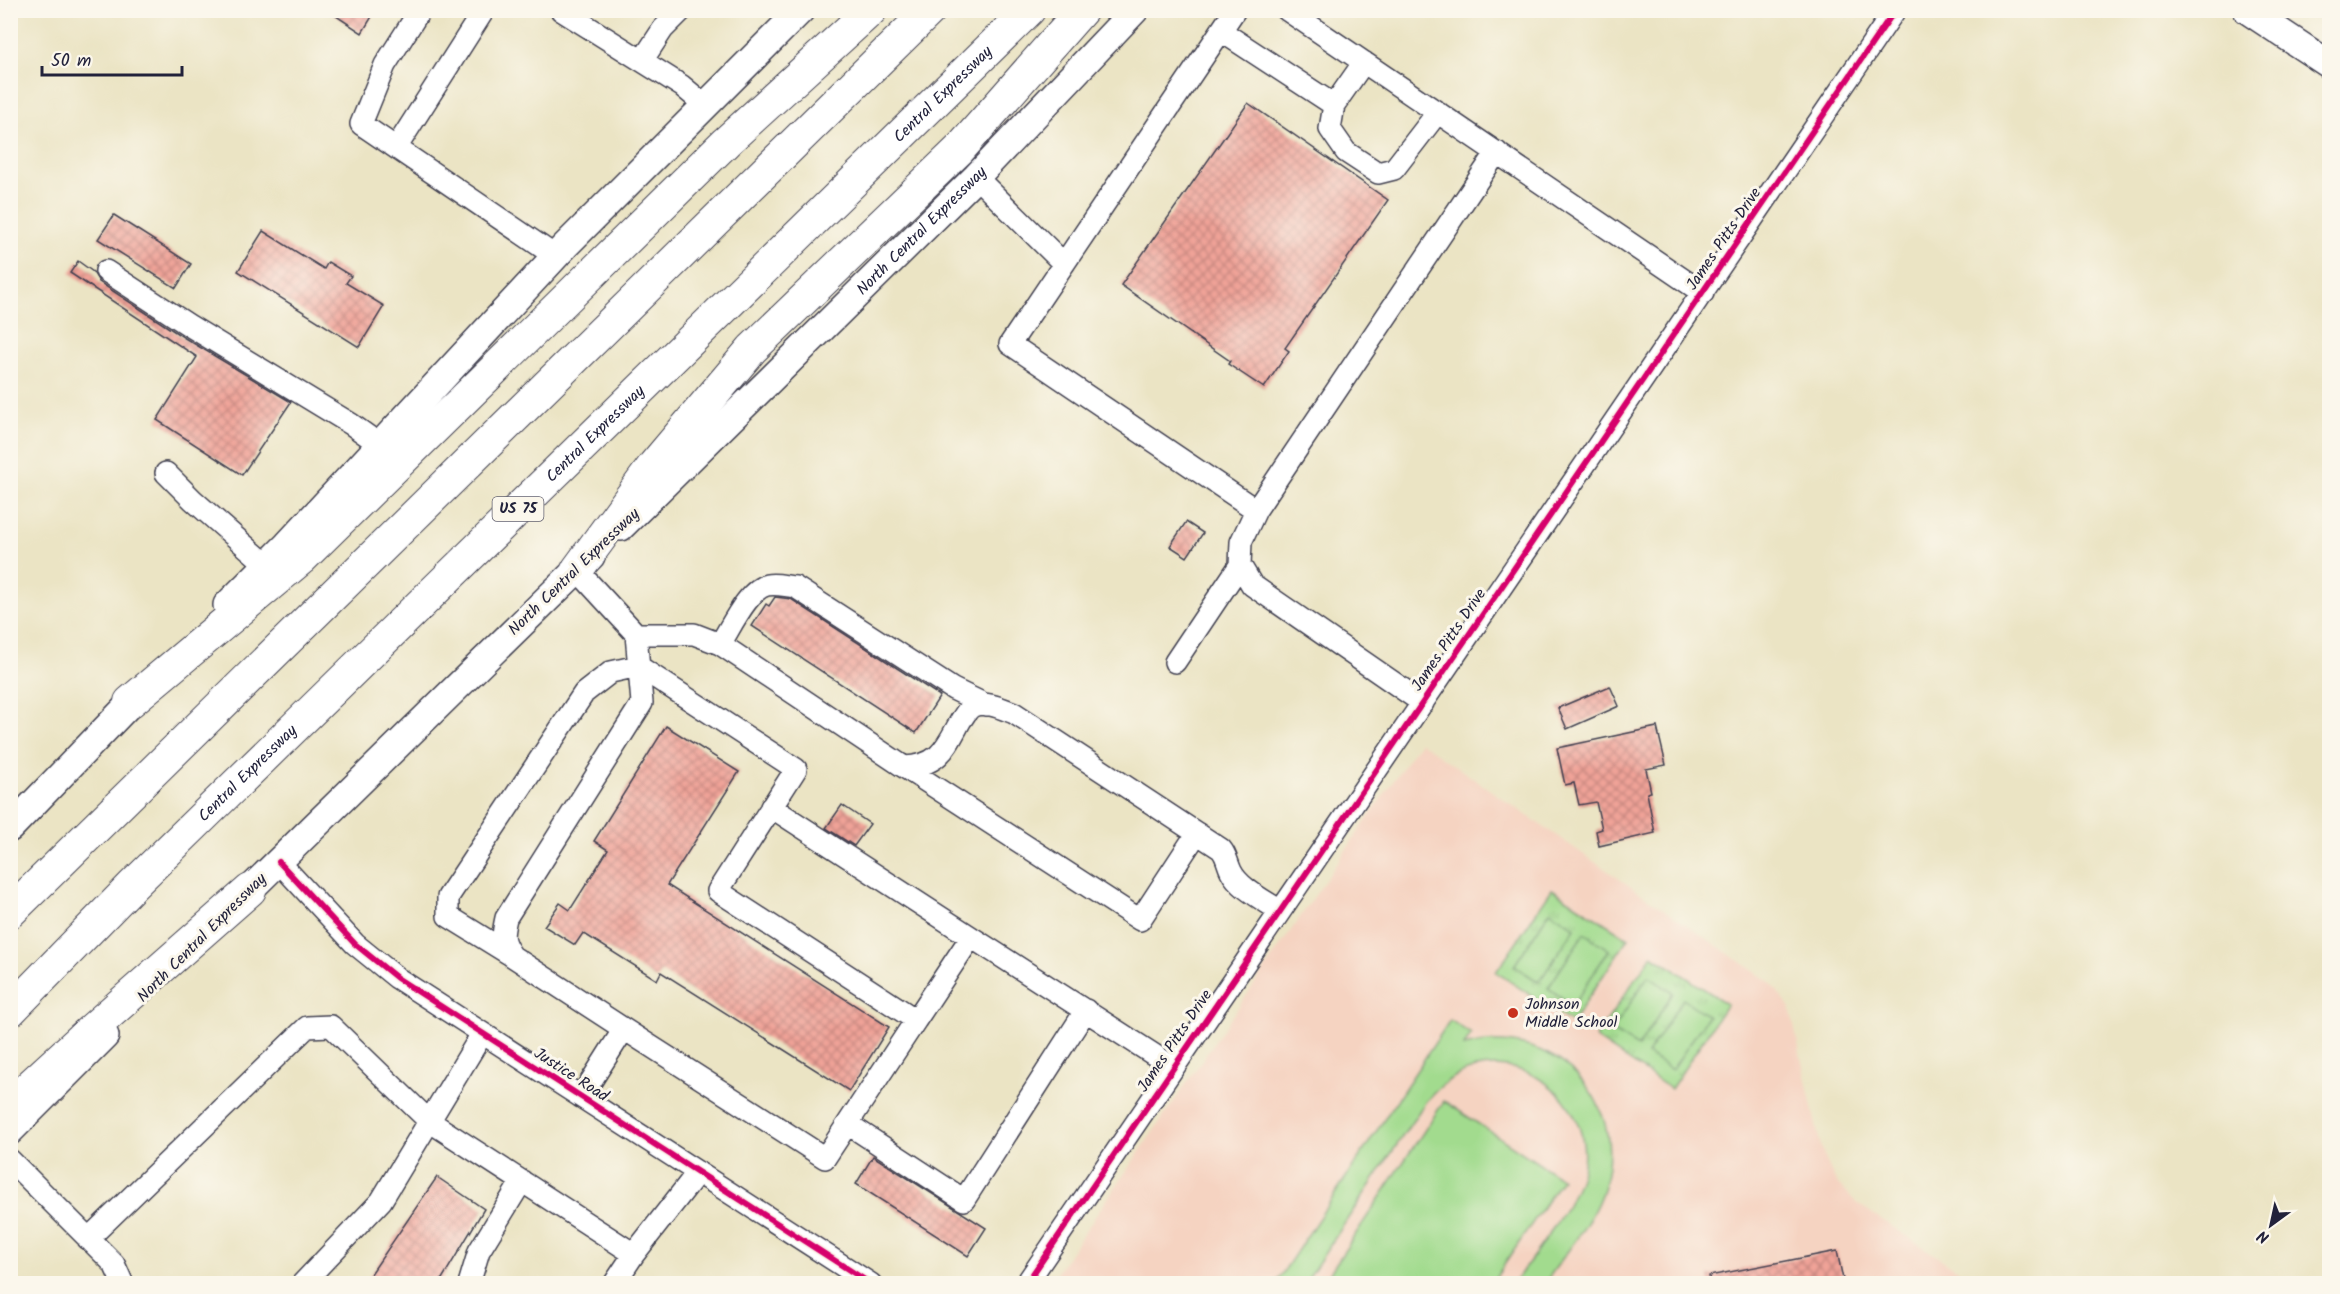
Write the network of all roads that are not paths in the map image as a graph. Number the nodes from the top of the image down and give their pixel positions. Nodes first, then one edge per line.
1 (420, 10) edge
2 (484, 10) edge
3 (561, 10) edge
4 (682, 10) edge
5 (801, 10) edge
6 (871, 10) edge
7 (930, 10) edge
8 (1029, 10) edge
9 (1082, 10) edge
10 (1135, 10) edge
11 (1235, 10) edge
12 (1287, 10) edge
13 (1895, 10) edge
14 (2247, 10) edge
15 (1221, 31) junction
16 (642, 62) junction
17 (1364, 62) junction
18 (2330, 65) edge
19 (1334, 105) junction
20 (706, 106) junction
21 (1438, 112) junction
22 (396, 148) junction
23 (1497, 152) junction
24 (976, 177) junction
25 (555, 256) junction
26 (1064, 264) junction
27 (106, 271) dead end
28 (1703, 293) junction
29 (379, 444) junction
30 (166, 473) dead end
31 (1256, 510) junction
32 (267, 565) junction
33 (1240, 565) junction
34 (577, 570) junction
35 (636, 634) junction
36 (720, 644) junction
37 (1175, 662) dead end
38 (638, 666) junction
39 (130, 702) junction
40 (1423, 703) junction
41 (986, 705) junction
42 (904, 767) junction
43 (771, 807) junction
44 (10, 828) edge
45 (1197, 833) junction
46 (279, 862) junction
47 (250, 890) junction
48 (1280, 911) junction
49 (10, 912) edge
50 (971, 937) junction
51 (512, 956) junction
52 (1086, 1010) junction
53 (10, 1011) edge
54 (916, 1020) junction
55 (624, 1029) junction
56 (482, 1034) junction
57 (1173, 1067) junction
58 (580, 1097) junction
59 (10, 1104) edge
60 (429, 1121) junction
61 (848, 1124) junction
62 (10, 1131) edge
63 (10, 1160) edge
64 (699, 1173) junction
65 (522, 1181) junction
66 (88, 1239) junction
67 (634, 1254) junction
68 (123, 1284) edge
69 (302, 1284) edge
70 (469, 1284) edge
71 (614, 1284) edge
72 (871, 1284) edge
73 (1026, 1284) edge

1 - 22 street
2 - 22 street
3 - 16 street
4 - 16 street
5 - 20 main road
6 - 39 highway
7 - 49 highway
8 - 53 highway, Central Expressway / US 75
9 - 34 highway
10 - 24 main road, North Central Expressway
11 - 15 street
12 - 17 street
13 - 28 street, James Pitts Drive
14 - 18 main road
15 - 19 street
15 - 26 street
16 - 20 street
17 - 19 street
17 - 21 street
19 - 21 street
20 - 25 main road
21 - 23 street
22 - 25 street
23 - 28 street
23 - 31 street
24 - 26 street
24 - 34 main road, North Central Expressway
25 - 29 main road
26 - 31 street
27 - 29 street
28 - 40 street, James Pitts Drive
29 - 32 main road
30 - 32 street
31 - 33 street
32 - 39 main road
33 - 37 street
33 - 40 street
34 - 35 street
34 - 46 main road, North Central Expressway
35 - 36 street
35 - 38 street
36 - 41 street
36 - 42 street
38 - 43 street
38 - 51 street
38 - 51 street
39 - 44 main road
40 - 48 street, James Pitts Drive
41 - 42 street
41 - 45 street
42 - 45 street
43 - 50 street
43 - 54 street
45 - 48 street
46 - 47 main road, North Central Expressway
46 - 56 street, Justice Road
47 - 59 highway
47 - 62 main road, North Central Expressway
48 - 57 street, James Pitts Drive
50 - 52 street
50 - 54 street
51 - 55 street
52 - 57 street
52 - 61 street
54 - 61 street
55 - 58 street
55 - 61 street
56 - 58 street, Justice Road
56 - 60 street
57 - 73 street, James Pitts Drive
58 - 64 street, Justice Road
60 - 65 street
60 - 66 street
60 - 69 street
63 - 66 street
64 - 67 street
64 - 72 street, Justice Road
65 - 67 street
65 - 70 street
66 - 68 street
67 - 71 street

